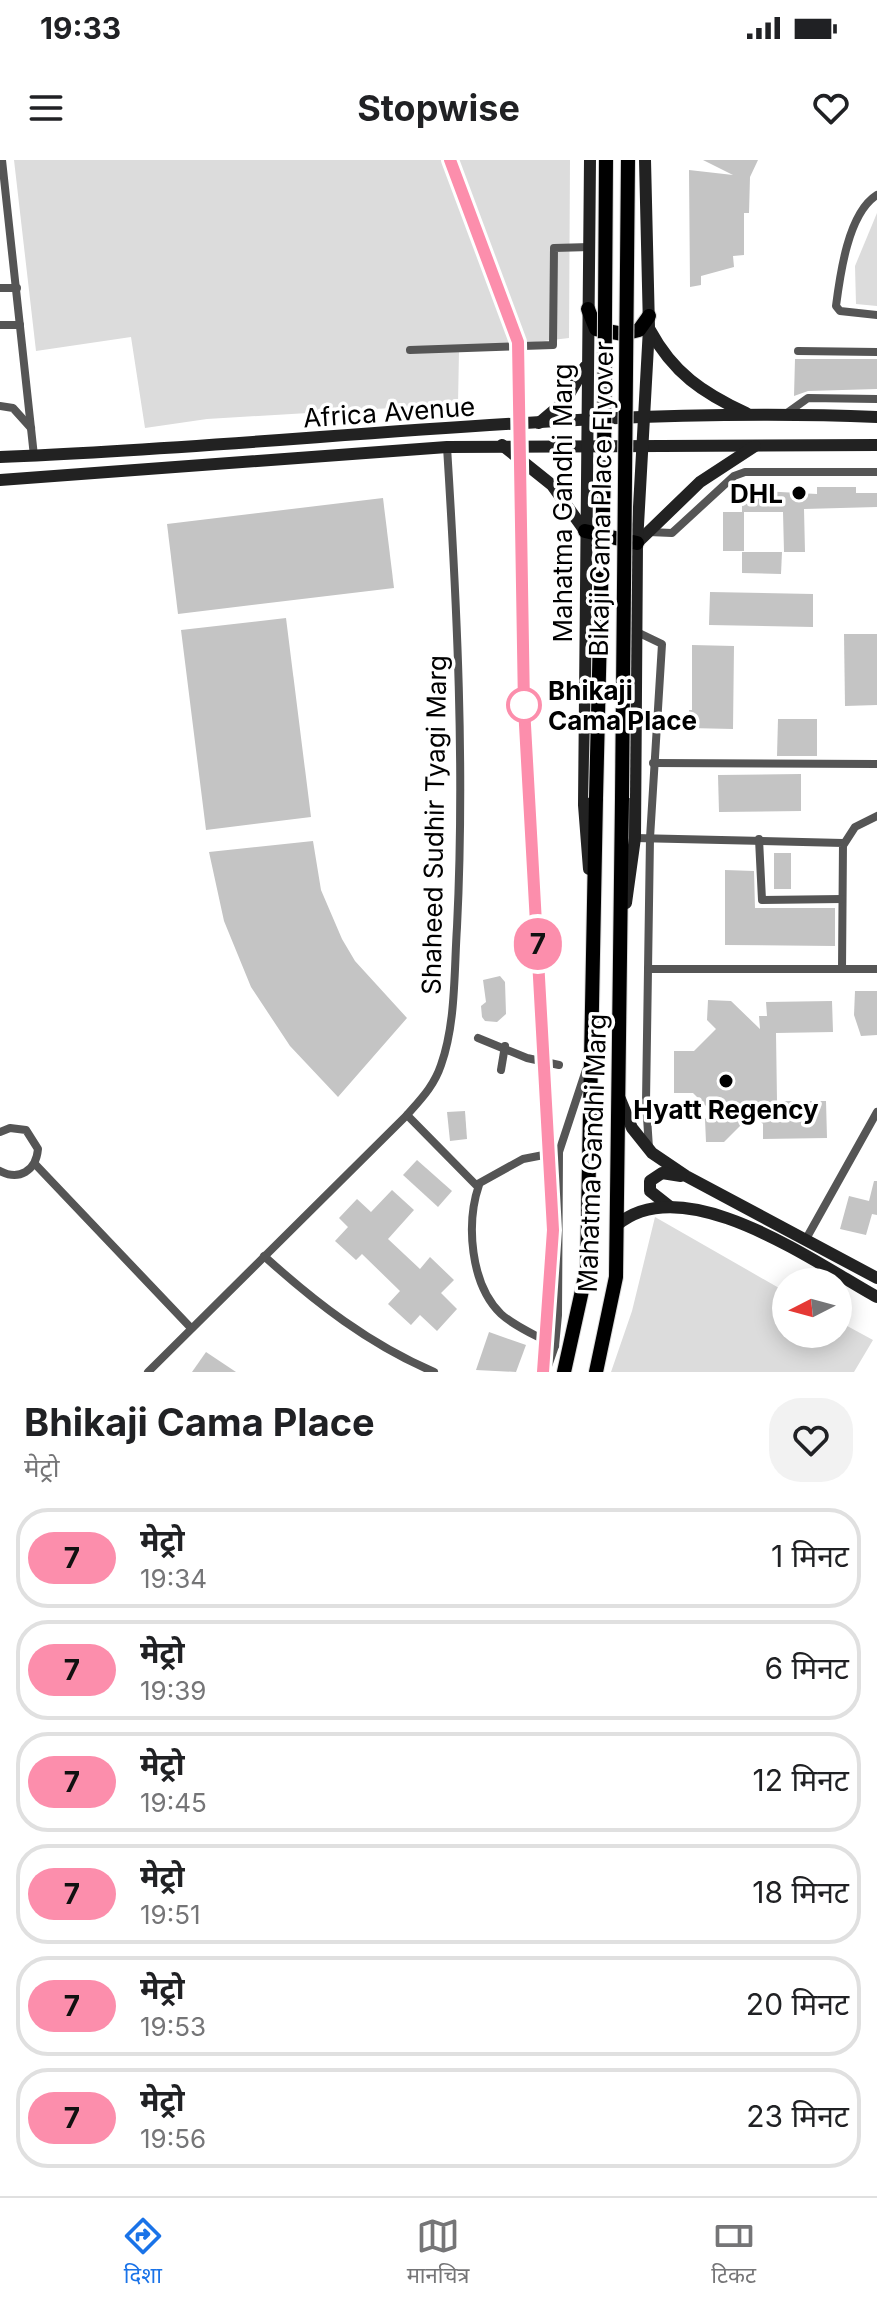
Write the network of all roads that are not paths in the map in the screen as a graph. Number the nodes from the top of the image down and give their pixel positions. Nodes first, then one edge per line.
1 (590, 160) edge
2 (606, 160) edge
3 (628, 160) edge
4 (645, 160) edge
5 (2, 164) edge
6 (877, 195) edge
7 (4, 211) edge
8 (590, 247) junction
9 (13, 249) junction
10 (0, 250) edge
11 (0, 288) edge
12 (17, 288) junction
13 (588, 309) junction
14 (877, 315) edge
15 (649, 322) junction
16 (0, 325) edge
17 (20, 325) junction
18 (410, 350) dead end
19 (798, 351) dead end
20 (877, 352) edge
21 (586, 365) junction
22 (877, 399) edge
23 (0, 406) edge
24 (787, 413) junction
25 (748, 414) junction
26 (877, 417) edge
27 (643, 418) junction
28 (585, 419) junction
29 (536, 424) junction
30 (31, 428) junction
31 (585, 444) junction
32 (502, 445) junction
33 (644, 445) junction
34 (877, 445) edge
35 (755, 446) junction
36 (447, 447) junction
37 (34, 456) junction
38 (0, 457) edge
39 (877, 472) edge
40 (0, 480) edge
41 (585, 531) junction
42 (649, 532) junction
43 (637, 543) junction
44 (637, 632) junction
45 (653, 763) junction
46 (877, 764) edge
47 (877, 816) edge
48 (635, 838) junction
49 (650, 838) junction
50 (759, 839) junction
51 (844, 844) junction
52 (842, 899) junction
53 (622, 934) junction
54 (594, 935) junction
55 (648, 969) junction
56 (842, 969) junction
57 (877, 969) edge
58 (478, 1038) dead end
59 (505, 1046) junction
60 (591, 1054) junction
61 (559, 1065) dead end
62 (501, 1070) dead end
63 (620, 1099) junction
64 (877, 1112) edge
65 (407, 1115) junction
66 (1, 1131) edge
67 (649, 1151) junction
68 (559, 1152) junction
69 (35, 1164) junction
70 (0, 1171) edge
71 (686, 1176) junction
72 (479, 1185) junction
73 (669, 1206) junction
74 (617, 1225) junction
75 (806, 1239) junction
76 (264, 1256) junction
77 (877, 1278) edge
78 (877, 1297) edge
79 (191, 1328) junction
80 (555, 1346) junction
81 (407, 1360) junction
82 (148, 1372) edge
83 (402, 1372) edge
84 (434, 1372) edge
85 (546, 1372) edge
86 (564, 1372) edge
87 (596, 1372) edge

1 - 8 main road, Mahatma Gandhi Marg
2 - 54 main road, Bikaji Cama Place Flyover, bridge
3 - 53 main road, Bikaji Cama Place Flyover, bridge
4 - 15 main road
5 - 7 street
6 - 14 street
7 - 9 street
8 - 13 main road, Mahatma Gandhi Marg
8 - 18 street
9 - 10 street
9 - 12 street
11 - 12 street
12 - 17 street
13 - 15 main road
13 - 21 main road, Mahatma Gandhi Marg
15 - 25 main road
15 - 27 main road
16 - 17 street
17 - 30 street
19 - 20 street
21 - 28 main road, Mahatma Gandhi Marg
21 - 29 main road
22 - 24 street
23 - 30 street
24 - 25 main road, Africa Avenue
24 - 26 main road, Africa Avenue
25 - 27 main road, Africa Avenue
27 - 28 main road, Africa Avenue
27 - 33 main road
28 - 29 main road, Africa Avenue
28 - 31 main road, Mahatma Gandhi Marg
29 - 37 main road, Africa Avenue
30 - 37 street
31 - 32 main road, Africa Avenue
31 - 33 main road, Africa Avenue
31 - 41 main road, Mahatma Gandhi Marg
32 - 36 main road, Africa Avenue
32 - 41 main road
33 - 35 main road
33 - 43 main road
34 - 35 main road
35 - 42 main road
36 - 40 main road, Africa Avenue
36 - 65 street, Shaheed Sudhir Tyagi Marg
37 - 38 main road, Africa Avenue
39 - 42 street
41 - 43 main road
41 - 54 main road, Mahatma Gandhi Marg
42 - 43 main road
43 - 44 main road
44 - 45 street
44 - 48 main road
45 - 46 street
45 - 49 street
47 - 51 street
48 - 49 street
48 - 53 main road
49 - 50 street
49 - 55 street
50 - 51 street
50 - 52 street
51 - 52 street
52 - 56 street
53 - 63 main road, Mahatma Gandhi Marg
54 - 60 main road, Mahatma Gandhi Marg
55 - 56 street
55 - 67 street
56 - 57 street
58 - 59 street
59 - 61 street
59 - 62 street
60 - 68 street
60 - 86 main road, Mahatma Gandhi Marg
63 - 67 main road
63 - 74 main road, Mahatma Gandhi Marg
64 - 75 street
65 - 72 street
65 - 76 street, Shaheed Sudhir Tyagi Marg
66 - 69 street
67 - 71 main road
68 - 72 street
68 - 80 street
69 - 70 street
69 - 79 street
71 - 73 main road
71 - 75 main road
72 - 80 street
73 - 74 main road
73 - 78 main road
74 - 87 main road, Mahatma Gandhi Marg
75 - 77 main road
76 - 79 street, Shaheed Sudhir Tyagi Marg
76 - 81 street
79 - 82 street, Shaheed Sudhir Tyagi Marg
80 - 85 street
81 - 83 street
81 - 84 street

